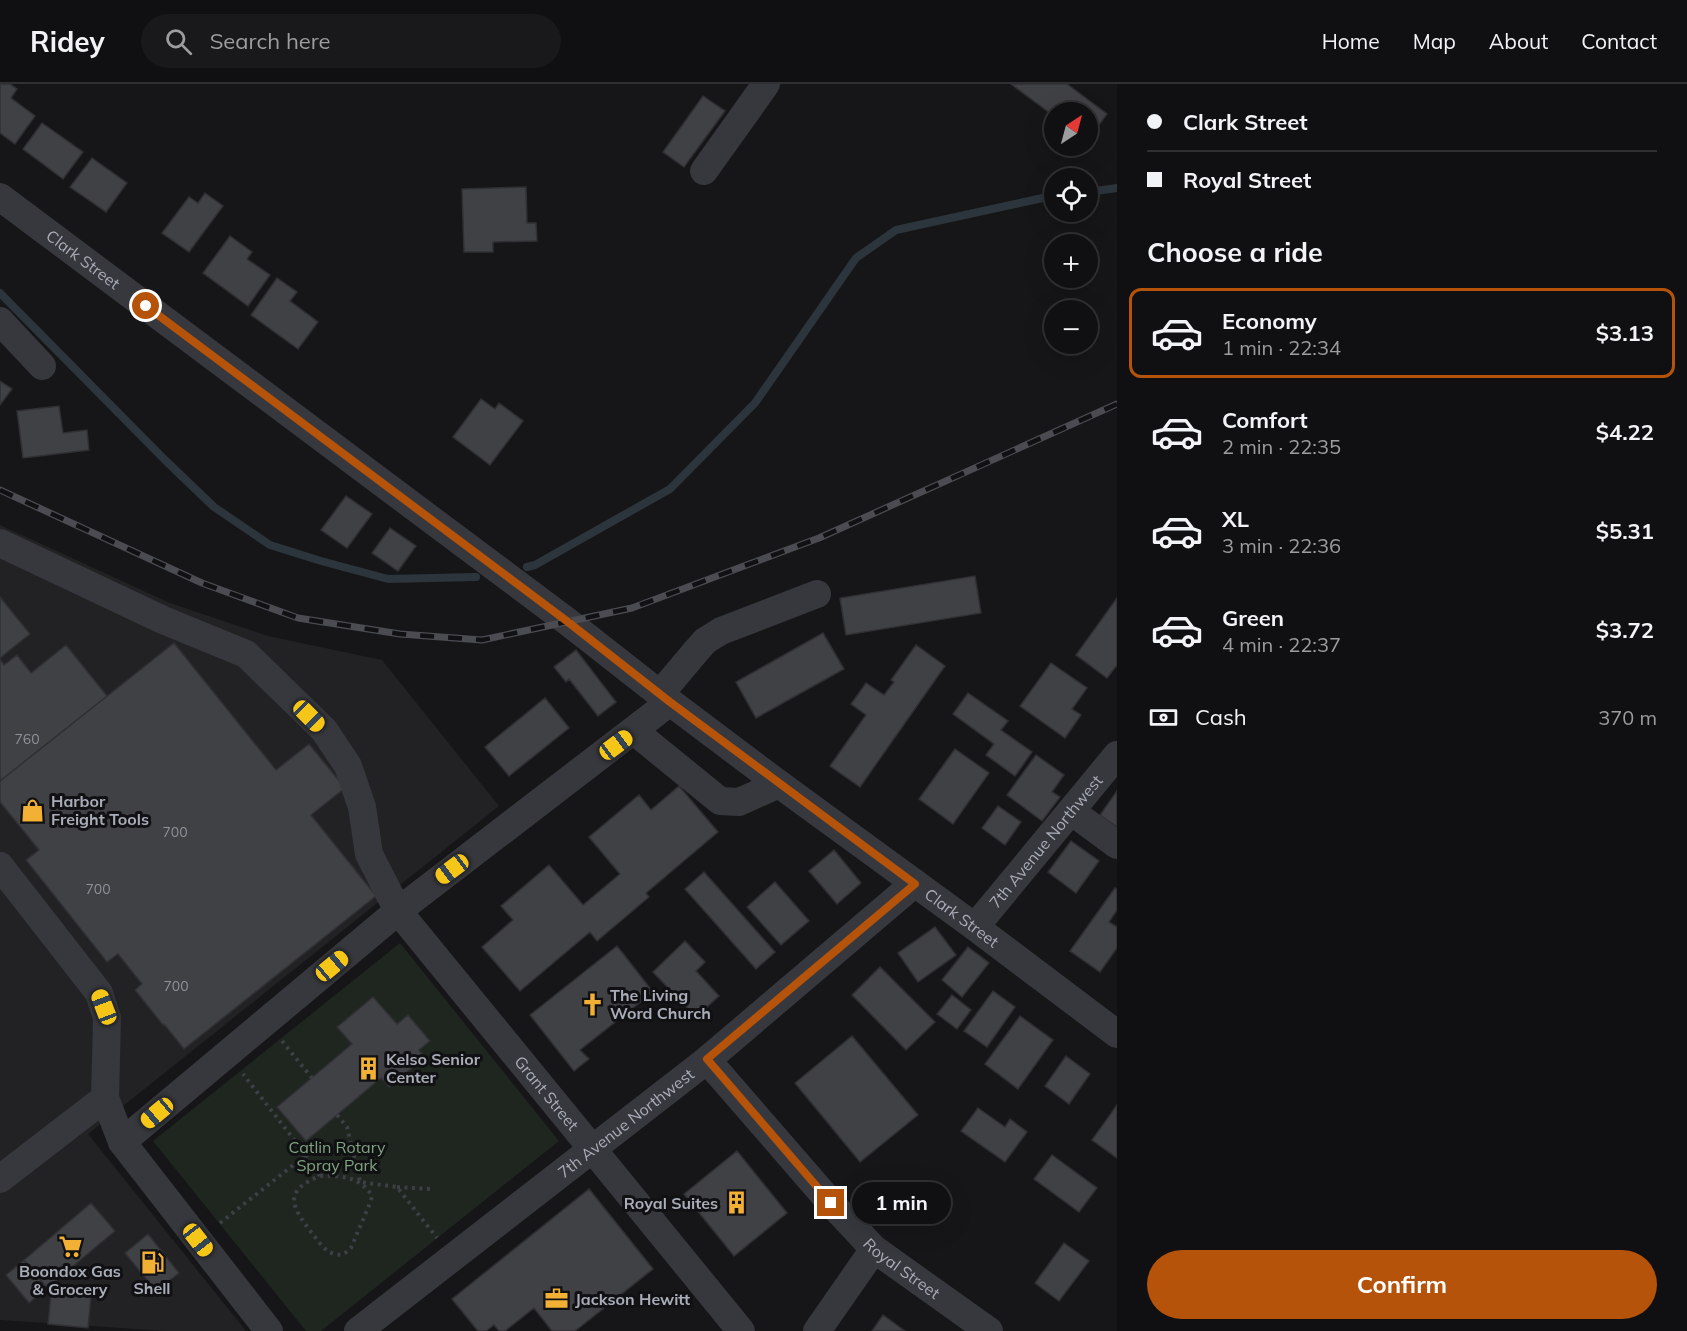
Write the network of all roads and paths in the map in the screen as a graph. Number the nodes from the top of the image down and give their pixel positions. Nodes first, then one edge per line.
1 (766, 84) edge
2 (704, 171) dead end
3 (0, 197) edge
4 (0, 321) edge
5 (42, 366) dead end
6 (0, 543) edge
7 (818, 594) dead end
8 (665, 698) junction
9 (634, 731) junction
10 (1117, 755) edge
11 (778, 783) junction
12 (1071, 811) junction
13 (1117, 845) edge
14 (0, 866) edge
15 (915, 884) junction
16 (398, 911) junction
17 (975, 927) junction
18 (266, 1021) junction
19 (1117, 1034) edge
20 (227, 1054) junction
21 (707, 1059) junction
22 (312, 1078) dead end
23 (105, 1098) junction
24 (337, 1115) dead end
25 (122, 1142) junction
26 (591, 1148) junction
27 (306, 1155) junction
28 (320, 1176) junction
29 (0, 1179) edge
30 (360, 1182) junction
31 (397, 1187) junction
32 (430, 1189) dead end
33 (198, 1240) junction
34 (874, 1249) junction
35 (452, 1257) junction
36 (269, 1331) edge
37 (358, 1331) edge
38 (741, 1331) edge
39 (817, 1331) edge
40 (989, 1331) edge

1 - 2 street
3 - 8 street, Clark Street
4 - 5 street
6 - 16 street, Grant Street
7 - 8 street
8 - 9 street
8 - 11 street, Clark Street
9 - 11 street
9 - 16 street
10 - 12 street, 7th Avenue Northwest
11 - 15 street, Clark Street
12 - 13 street
12 - 17 street, 7th Avenue Northwest
14 - 23 street
15 - 17 street, Clark Street
15 - 21 street, 7th Avenue Northwest
16 - 18 street
16 - 26 street, Grant Street
17 - 19 street, Clark Street
18 - 20 street
18 - 22 path
20 - 25 street
20 - 27 path
21 - 26 street, 7th Avenue Northwest
21 - 34 street, Royal Street
23 - 25 street
23 - 29 street
24 - 30 path
25 - 33 street
26 - 35 street, 7th Avenue Northwest
26 - 38 street, Grant Street
27 - 28 path
27 - 33 path
28 - 30 path
28 - 30 path
30 - 31 path
31 - 32 path
31 - 35 path
33 - 36 street
34 - 39 street
34 - 40 street, Royal Street
35 - 37 street, 7th Avenue Northwest

